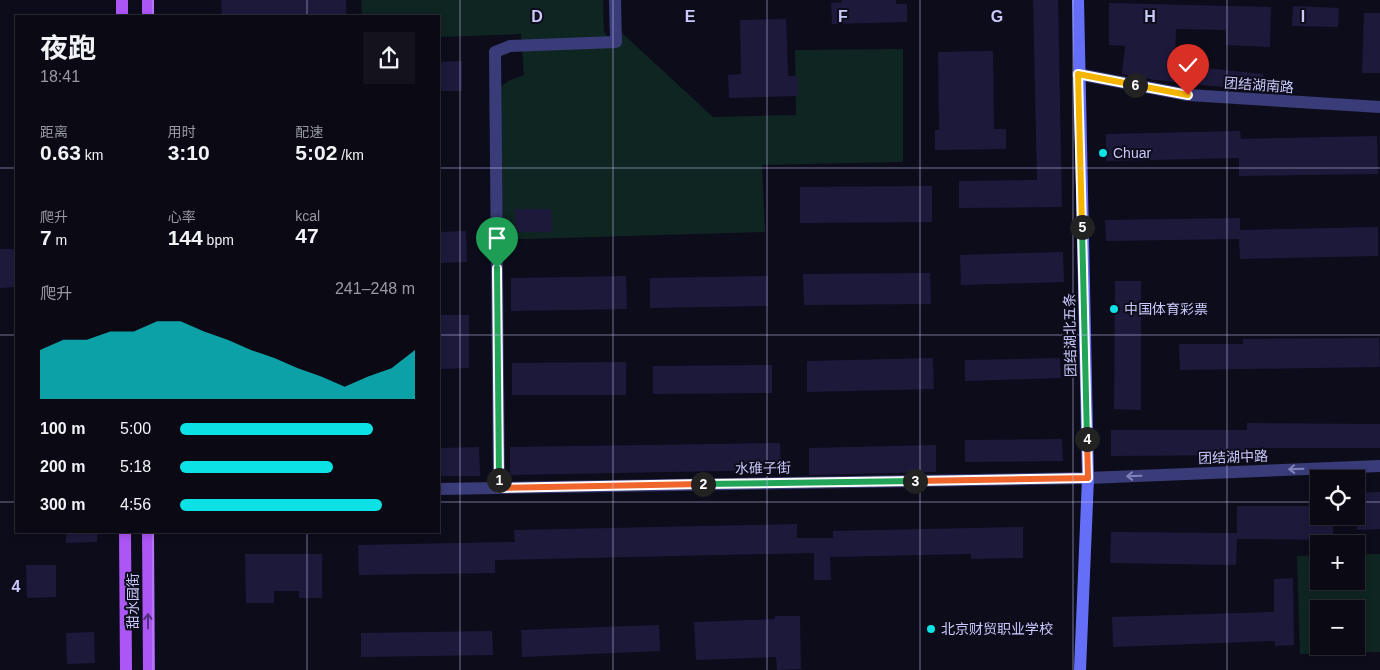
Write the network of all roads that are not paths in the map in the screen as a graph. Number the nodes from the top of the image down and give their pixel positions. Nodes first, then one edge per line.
1 (122, 0) edge
2 (148, 0) edge
3 (615, 0) edge
4 (1078, 0) edge
5 (122, 15) edge
6 (148, 15) edge
7 (1078, 74) junction
8 (1380, 107) edge
9 (1380, 466) edge
10 (1088, 478) junction
11 (499, 488) junction
12 (440, 489) edge
13 (125, 533) edge
14 (148, 533) edge
15 (126, 670) edge
16 (149, 670) edge
17 (1080, 670) edge

1 - 5 main road
2 - 6 main road
3 - 11 street
4 - 7 street, 团结湖北五条
7 - 8 street, 团结湖南路
7 - 10 street, 团结湖北五条
9 -> 10 street, 团结湖中路
10 - 11 street, 水碓子街
10 - 17 street, 团结湖北五条
11 - 12 street, 水碓子街
13 - 15 main road, 甜水园街
16 -> 14 main road, 甜水园街

